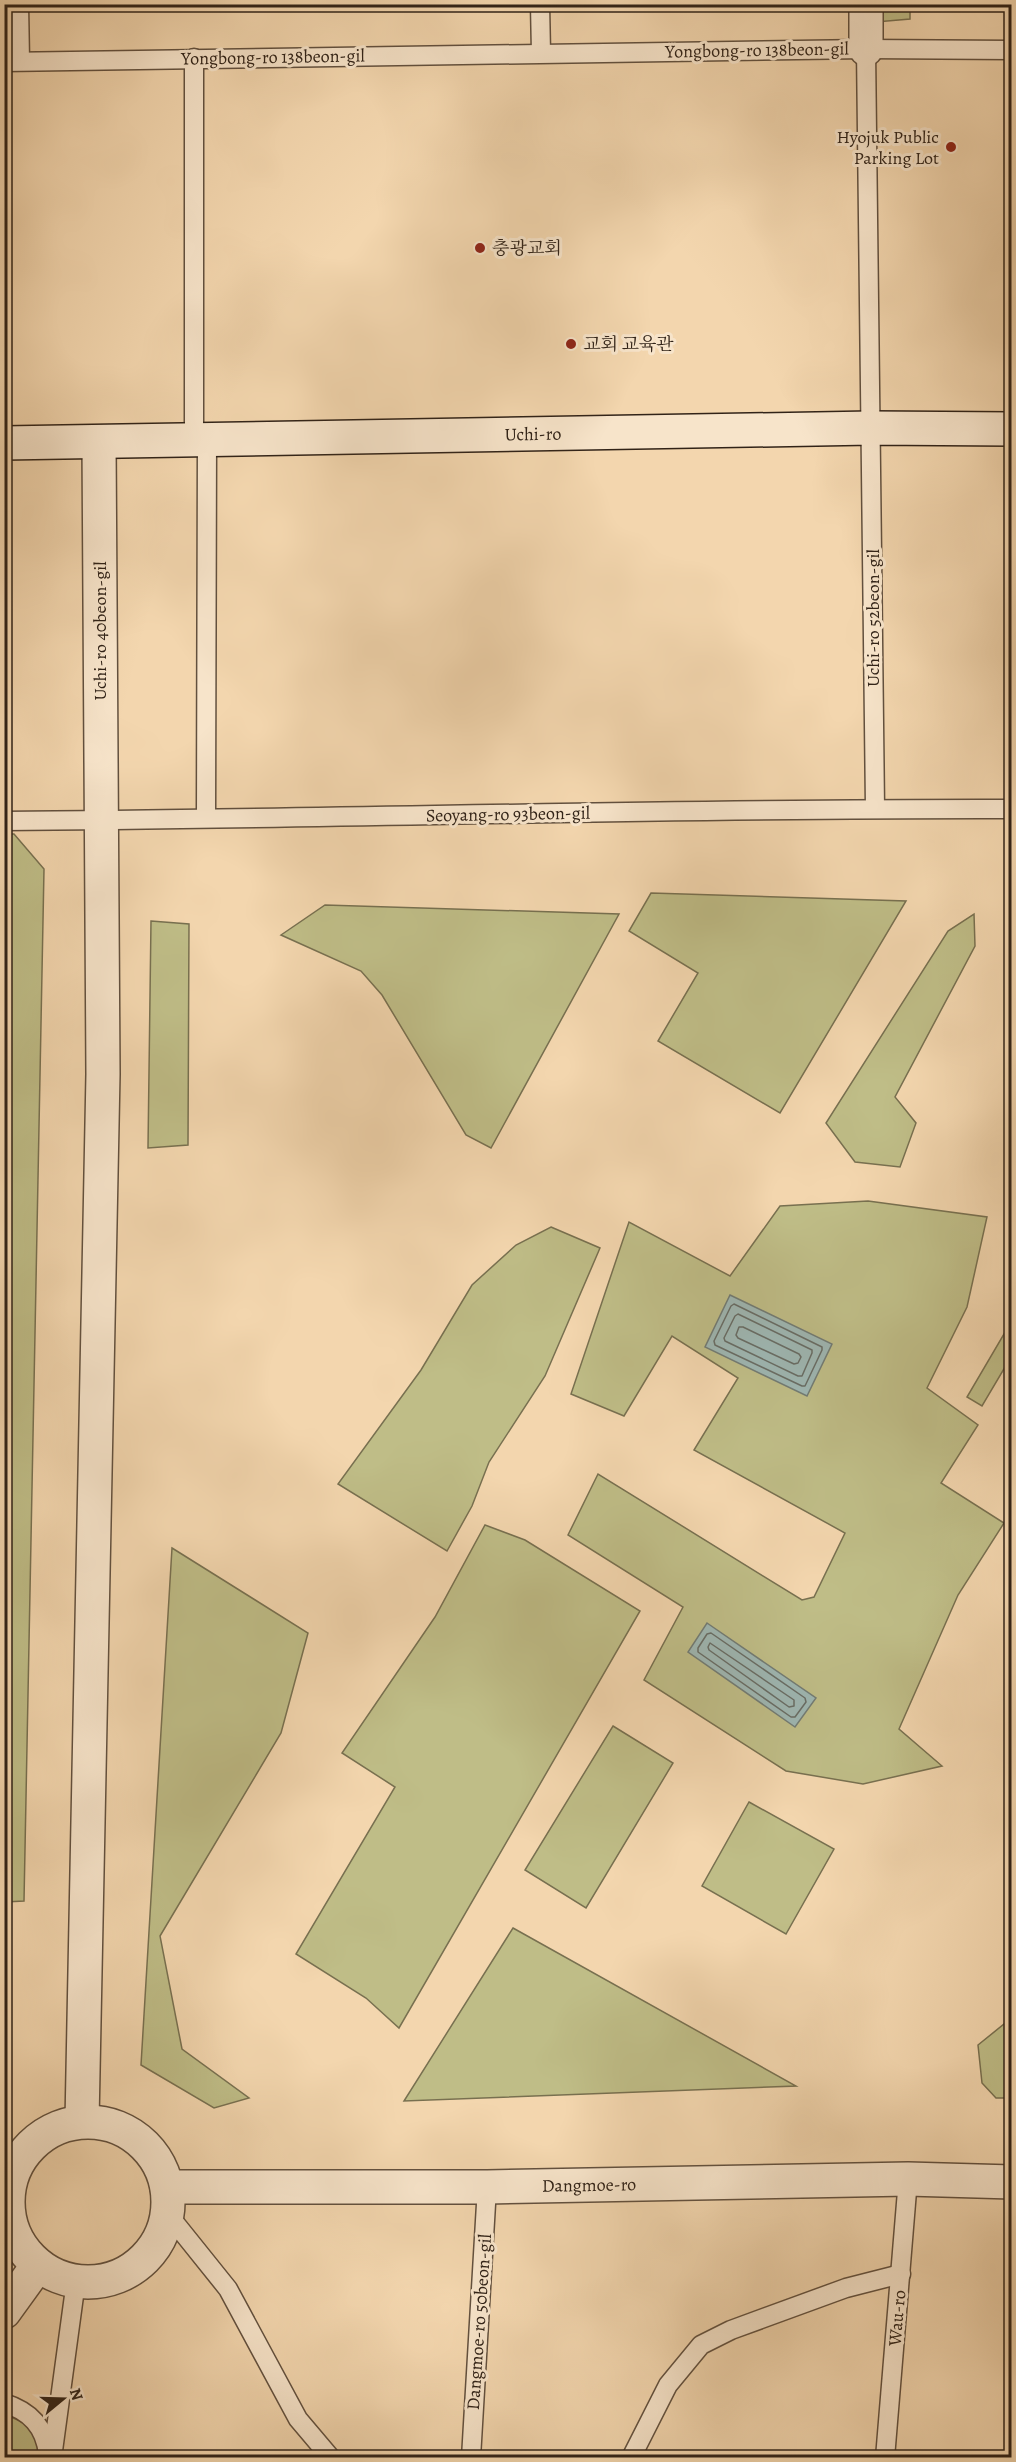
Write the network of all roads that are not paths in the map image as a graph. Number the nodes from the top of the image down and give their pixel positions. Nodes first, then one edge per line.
1 (20, 4) edge
2 (540, 4) edge
3 (866, 4) edge
4 (866, 49) junction
5 (1011, 50) edge
6 (541, 53) junction
7 (195, 58) junction
8 (12, 61) edge
9 (871, 428) junction
10 (1011, 429) edge
11 (201, 440) junction
12 (99, 442) junction
13 (4, 443) edge
14 (875, 808) junction
15 (1011, 808) edge
16 (8, 816) edge
17 (206, 818) junction
18 (101, 820) junction
19 (82, 2121) junction
20 (908, 2179) junction
21 (1011, 2182) edge
22 (487, 2187) junction
23 (6, 2197) edge
24 (167, 2200) junction
25 (38, 2265) junction
26 (901, 2274) junction
27 (76, 2281) junction
28 (4, 2312) edge
29 (4, 2403) edge
30 (637, 2455) edge
31 (50, 2457) edge
32 (331, 2457) edge
33 (471, 2457) edge
34 (885, 2457) edge

1 - 8 lane
2 - 6 lane
3 - 4 street, Yongbong-ro 138beon-gil
4 - 5 lane, Yongbong-ro 138beon-gil
4 - 6 lane, Yongbong-ro 138beon-gil
4 - 9 lane
6 - 7 lane, Yongbong-ro 138beon-gil
7 - 8 lane, Yongbong-ro 138beon-gil
7 - 11 lane
9 - 10 street, Uchi-ro
9 - 11 street, Uchi-ro
9 - 14 lane, Uchi-ro 52beon-gil
11 - 12 street, Uchi-ro
11 - 17 lane
12 - 13 street, Uchi-ro
12 - 18 street, Uchi-ro 40beon-gil
14 - 15 lane, Seoyang-ro 93beon-gil
14 - 17 lane, Seoyang-ro 93beon-gil
16 - 18 lane, Seoyang-ro 93beon-gil
17 - 18 lane, Seoyang-ro 93beon-gil
18 - 19 street, Uchi-ro 40beon-gil
19 - 23 street
19 - 24 street
20 - 21 street, Dangmoe-ro
20 - 22 street, Dangmoe-ro
20 - 26 lane, Wau-ro
22 - 24 street, Dangmoe-ro
22 - 33 lane, Dangmoe-ro 50beon-gil
23 - 25 street
24 - 27 street
24 - 32 lane
25 - 27 street
25 - 28 street
26 - 30 lane
26 - 34 lane, Wau-ro
27 - 31 lane
29 - 31 lane

